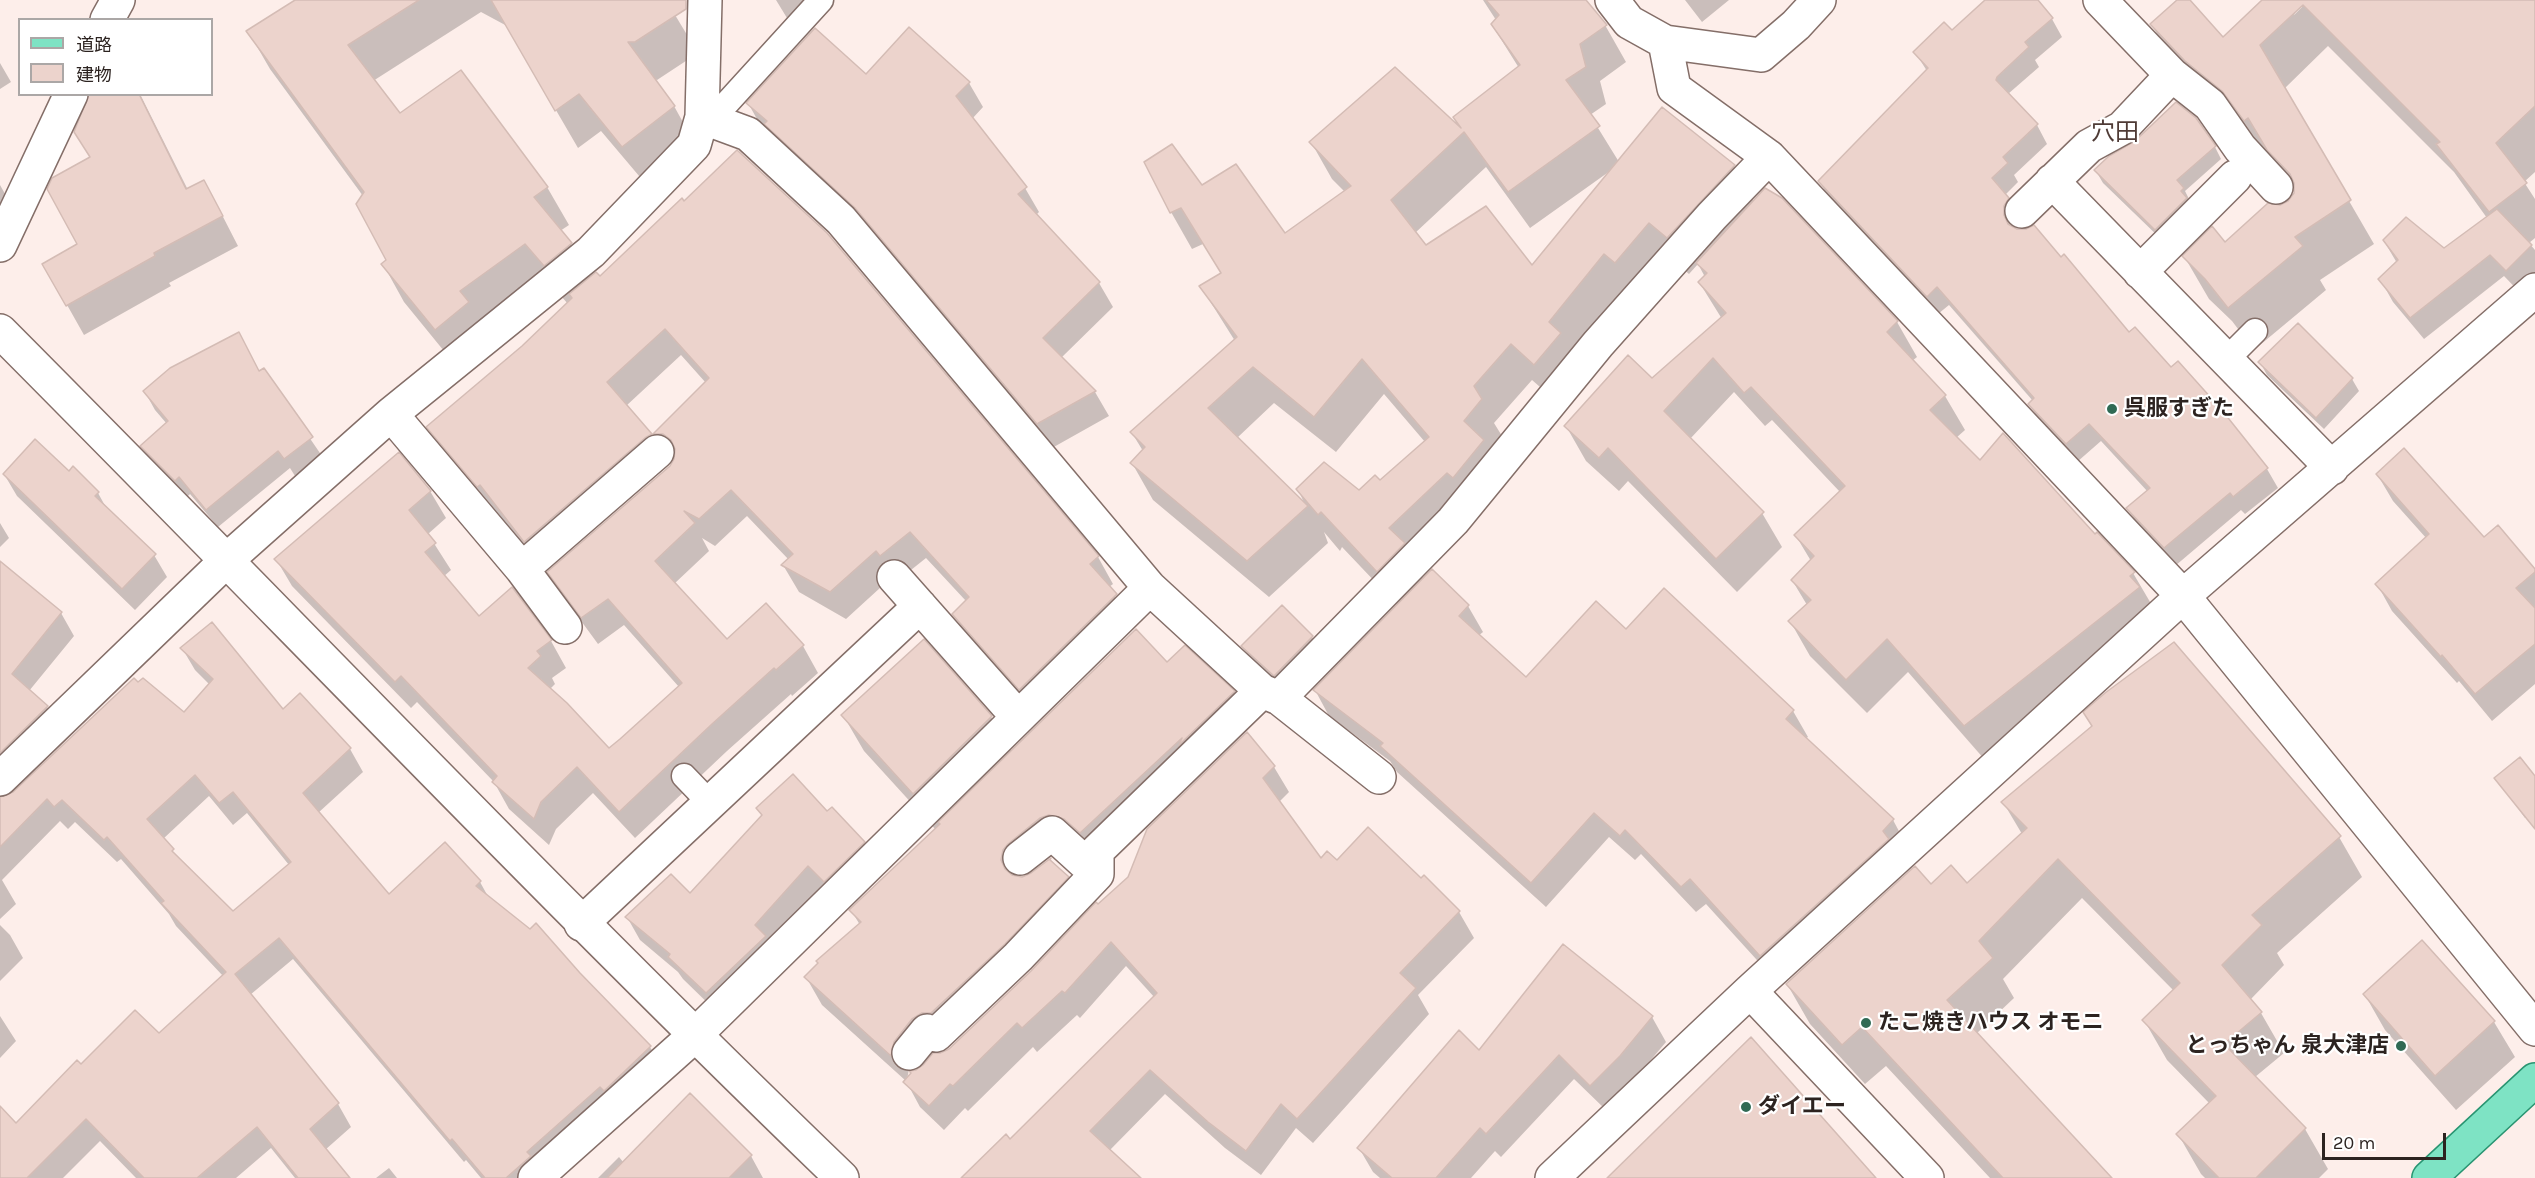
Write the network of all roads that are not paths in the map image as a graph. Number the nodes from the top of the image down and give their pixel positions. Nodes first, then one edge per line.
1 (118, 0) edge
2 (705, 0) edge
3 (821, 0) edge
4 (1612, 0) edge
5 (1820, 0) edge
6 (2118, 6) edge
7 (107, 18) edge
8 (1665, 42) junction
9 (2172, 75) junction
10 (69, 96) edge
11 (702, 117) junction
12 (1769, 157) junction
13 (2235, 177) dead end
14 (2052, 181) junction
15 (2276, 187) dead end
16 (2022, 211) dead end
17 (0, 245) edge
18 (2140, 272) junction
19 (2535, 290) edge
20 (0, 331) edge
21 (2255, 331) dead end
22 (2226, 360) junction
23 (391, 414) junction
24 (657, 452) dead end
25 (2332, 468) junction
26 (228, 560) junction
27 (522, 569) junction
28 (894, 577) dead end
29 (1150, 588) junction
30 (2183, 596) junction
31 (920, 606) junction
32 (565, 627) dead end
33 (1270, 695) junction
34 (1018, 717) junction
35 (684, 776) dead end
36 (1379, 777) dead end
37 (0, 779) edge
38 (709, 802) junction
39 (1020, 858) dead end
40 (1096, 874) junction
41 (581, 924) junction
42 (1750, 991) junction
43 (2535, 1029) edge
44 (694, 1036) junction
45 (909, 1053) dead end
46 (2535, 1080) edge
47 (535, 1178) edge
48 (842, 1178) edge
49 (1552, 1178) edge
50 (1927, 1178) edge
51 (2429, 1178) edge

1 - 7 street
2 - 11 street
3 - 11 lane
4 - 8 street
5 - 8 street
6 - 9 street
8 - 12 street
9 - 14 street
9 - 15 street
10 - 17 street
11 - 23 street
11 - 29 street
12 - 30 street
12 - 33 street
13 - 18 street
14 - 16 street
14 - 18 street
18 - 22 street
19 - 25 street
20 - 26 street
21 - 22 lane
22 - 25 street
23 - 26 street
23 - 27 street
24 - 27 street
25 - 30 street
26 - 37 street
26 - 41 street
27 - 32 street
28 - 31 street
29 - 33 street
29 - 34 street
30 - 42 street
30 - 43 street
31 - 34 street
31 - 38 street
33 - 36 street
33 - 40 street
34 - 44 street
35 - 38 lane
38 - 41 street
39 - 40 street
40 - 45 street
41 - 44 street
42 - 49 street
42 - 50 street
44 - 47 street
44 - 48 street
46 - 51 main road

